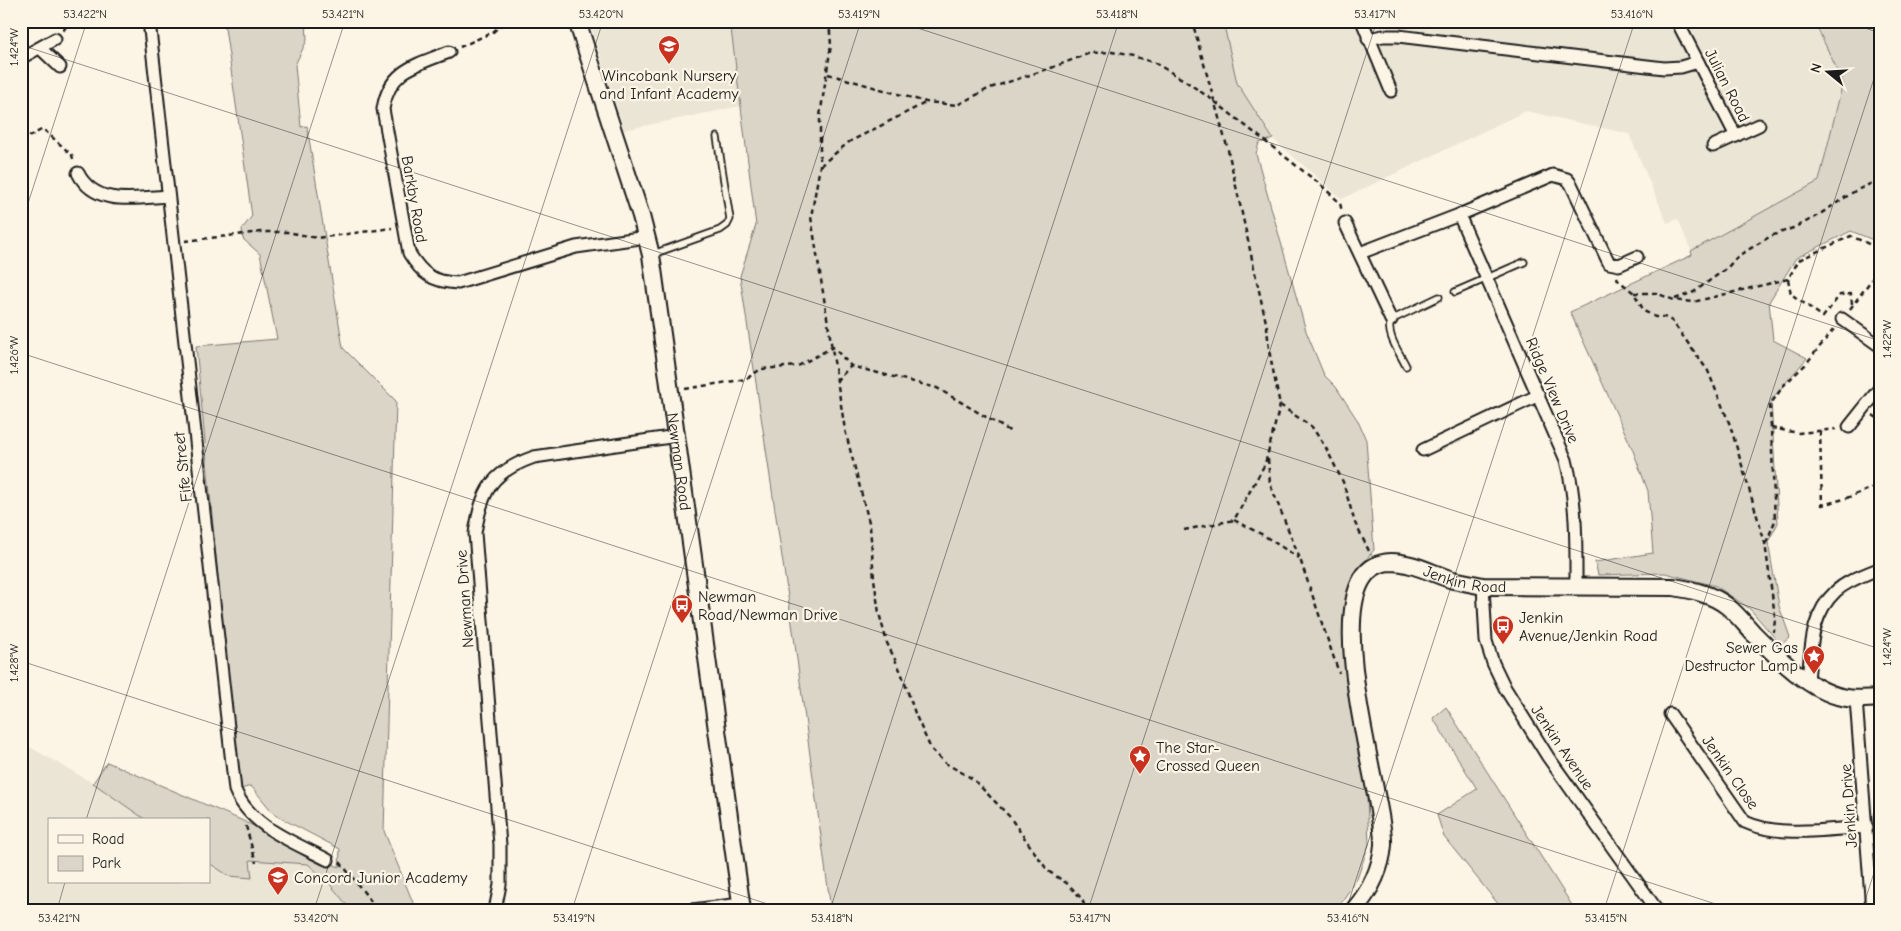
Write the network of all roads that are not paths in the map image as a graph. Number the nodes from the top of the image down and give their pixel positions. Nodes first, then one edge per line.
1 (149, 21) edge
2 (577, 21) edge
3 (1362, 21) edge
4 (1678, 21) edge
5 (1368, 39) junction
6 (55, 40) dead end
7 (40, 48) junction
8 (449, 52) road end
9 (21, 58) edge
10 (1698, 62) junction
11 (60, 67) dead end
12 (1391, 92) dead end
13 (1759, 125) dead end
14 (1736, 136) junction
15 (717, 137) dead end
16 (1713, 146) dead end
17 (78, 173) road end
18 (168, 196) junction
19 (1459, 215) junction
20 (1345, 223) road end
21 (647, 237) junction
22 (1360, 253) junction
23 (651, 255) junction
24 (1637, 257) dead end
25 (1524, 262) dead end
26 (1487, 278) junction
27 (1455, 292) dead end
28 (1439, 297) dead end
29 (1842, 319) road end
30 (1391, 320) junction
31 (1880, 346) edge
32 (1406, 366) dead end
33 (1880, 388) edge
34 (1539, 395) junction
35 (1849, 427) road end
36 (677, 436) junction
37 (1423, 450) dead end
38 (1880, 568) edge
39 (1483, 586) junction
40 (1576, 586) junction
41 (1808, 681) junction
42 (1880, 698) edge
43 (1856, 699) junction
44 (1670, 714) dead end
45 (1867, 828) junction
46 (328, 860) road end
47 (742, 907) edge
48 (496, 910) edge
49 (692, 910) edge
50 (1354, 910) edge
51 (1657, 910) edge
52 (1872, 910) edge

1 - 18 street, Fife Street
2 - 21 street, Newman Road
3 - 5 street
4 - 10 street, Julian Road
5 - 10 street
5 - 12 street
6 - 7 street
7 - 9 street
7 - 11 street
8 - 21 street, Barkby Road
10 - 14 street, Julian Road
13 - 14 street, Julian Road
14 - 16 street, Julian Road
15 - 23 lane
17 - 18 street
18 - 46 street, Fife Street
19 - 22 street
19 - 24 street
19 - 26 street, Ridge View Drive
20 - 22 street
21 - 23 street, Newman Road
22 - 30 street
23 - 36 street, Newman Road
25 - 26 lane
26 - 27 lane
26 - 34 street, Ridge View Drive
28 - 30 lane
29 - 31 street
30 - 32 lane
33 - 35 street
34 - 37 street
34 - 40 street, Ridge View Drive
36 - 47 street, Newman Road
36 - 48 street, Newman Drive
38 - 41 street
39 - 40 street, Jenkin Road
39 - 50 street, Jenkin Road
39 - 51 street, Jenkin Avenue
40 - 41 street, Jenkin Road
41 - 43 street, Jenkin Road
42 - 43 street, Jenkin Road
43 - 45 street, Jenkin Drive
44 - 45 street, Jenkin Close
45 - 52 street, Jenkin Drive
47 - 49 street

